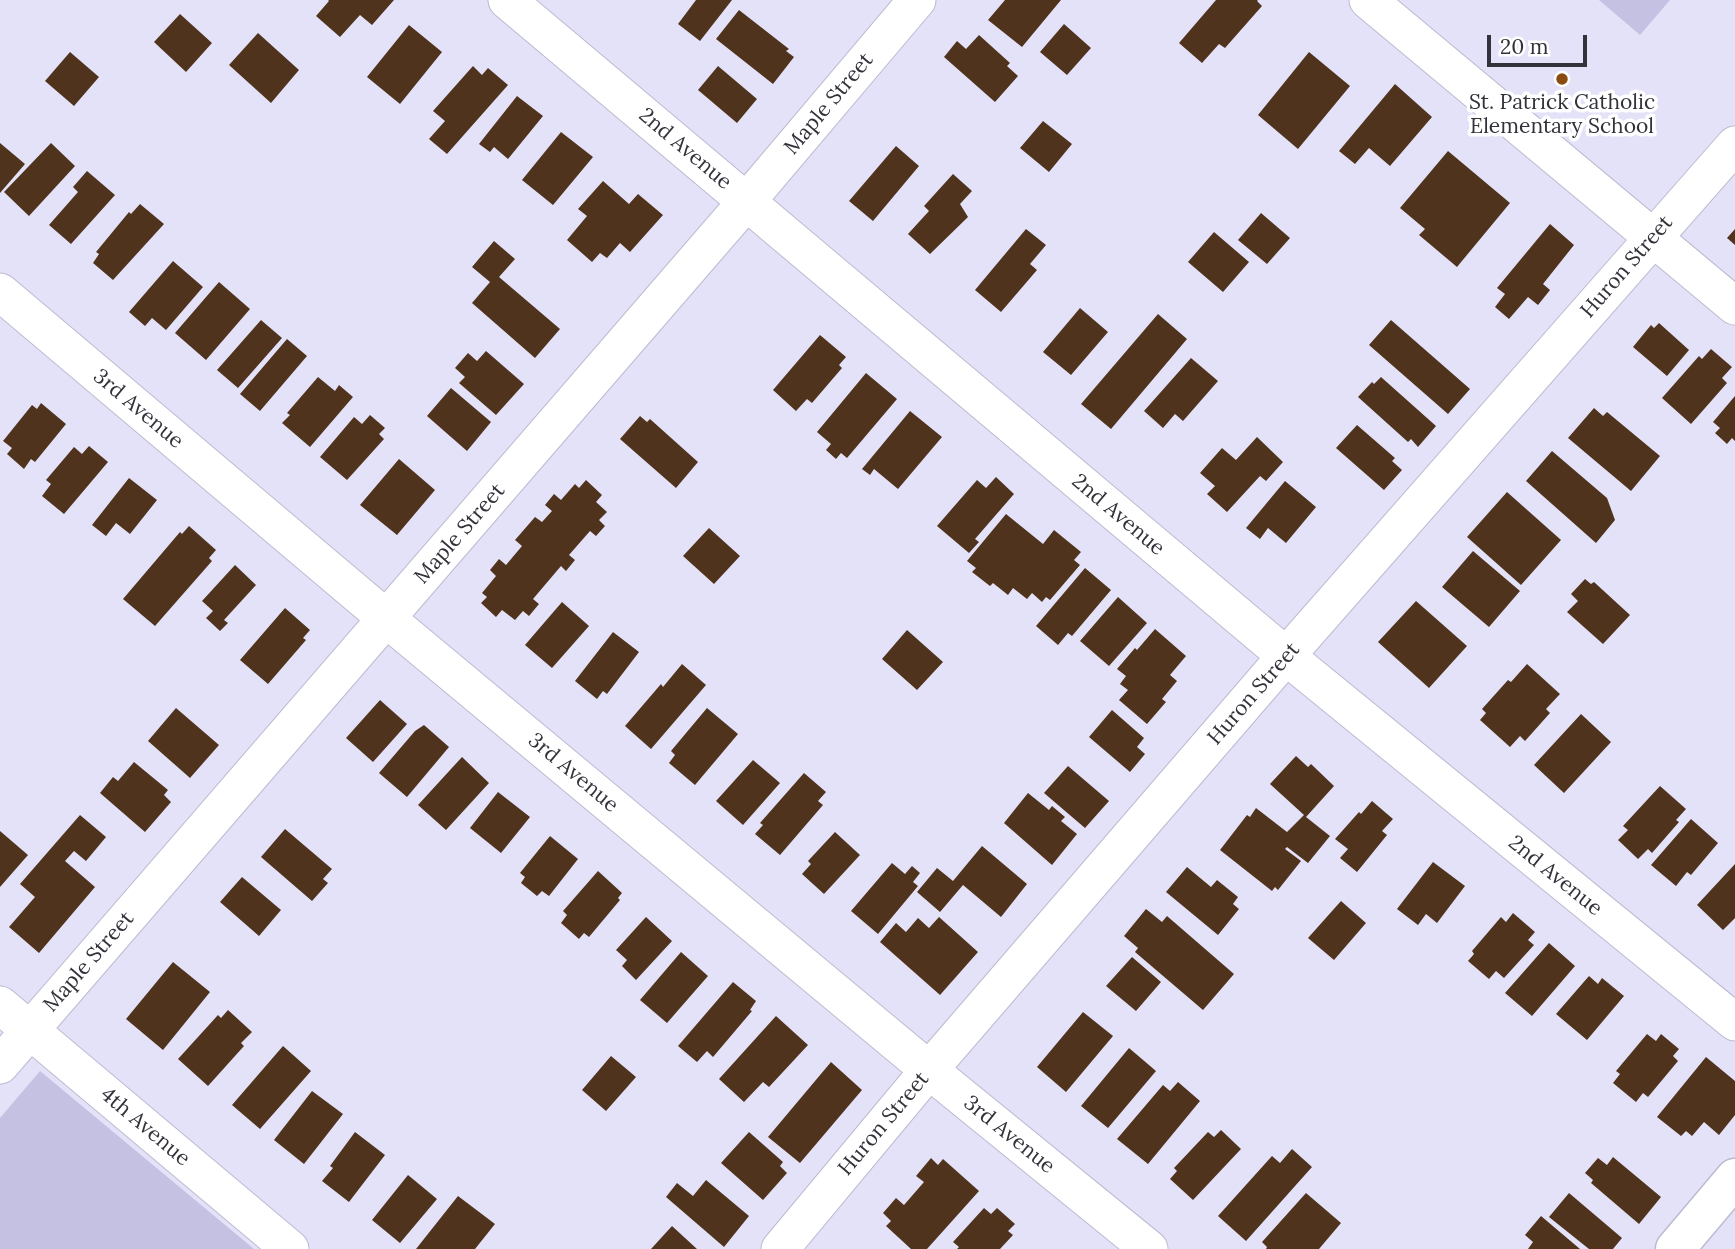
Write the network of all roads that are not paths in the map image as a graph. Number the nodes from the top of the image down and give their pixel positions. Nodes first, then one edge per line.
1 (507, 0) edge
2 (917, 0) edge
3 (1368, 0) edge
4 (1735, 145) edge
5 (747, 201) junction
6 (1653, 237) junction
7 (0, 292) edge
8 (1735, 306) edge
9 (387, 619) junction
10 (1286, 656) junction
11 (0, 1005) edge
12 (1735, 1022) edge
13 (30, 1030) junction
14 (0, 1065) edge
15 (929, 1070) junction
16 (1735, 1178) edge
17 (290, 1249) edge
18 (780, 1249) edge
19 (1149, 1249) edge
20 (1675, 1249) edge

1 - 5 street, 2nd Avenue
2 - 5 street, Maple Street
3 - 6 street
4 - 6 street, Huron Street
5 - 9 street, Maple Street
5 - 10 street, 2nd Avenue
6 - 8 street
6 - 10 street, Huron Street
7 - 9 street, 3rd Avenue
9 - 13 street, Maple Street
9 - 15 street, 3rd Avenue
10 - 12 street, 2nd Avenue
10 - 15 street, Huron Street
11 - 13 street, 4th Avenue
13 - 14 street, Maple Street
13 - 17 street, 4th Avenue
15 - 18 street, Huron Street
15 - 19 street, 3rd Avenue
16 - 20 street

